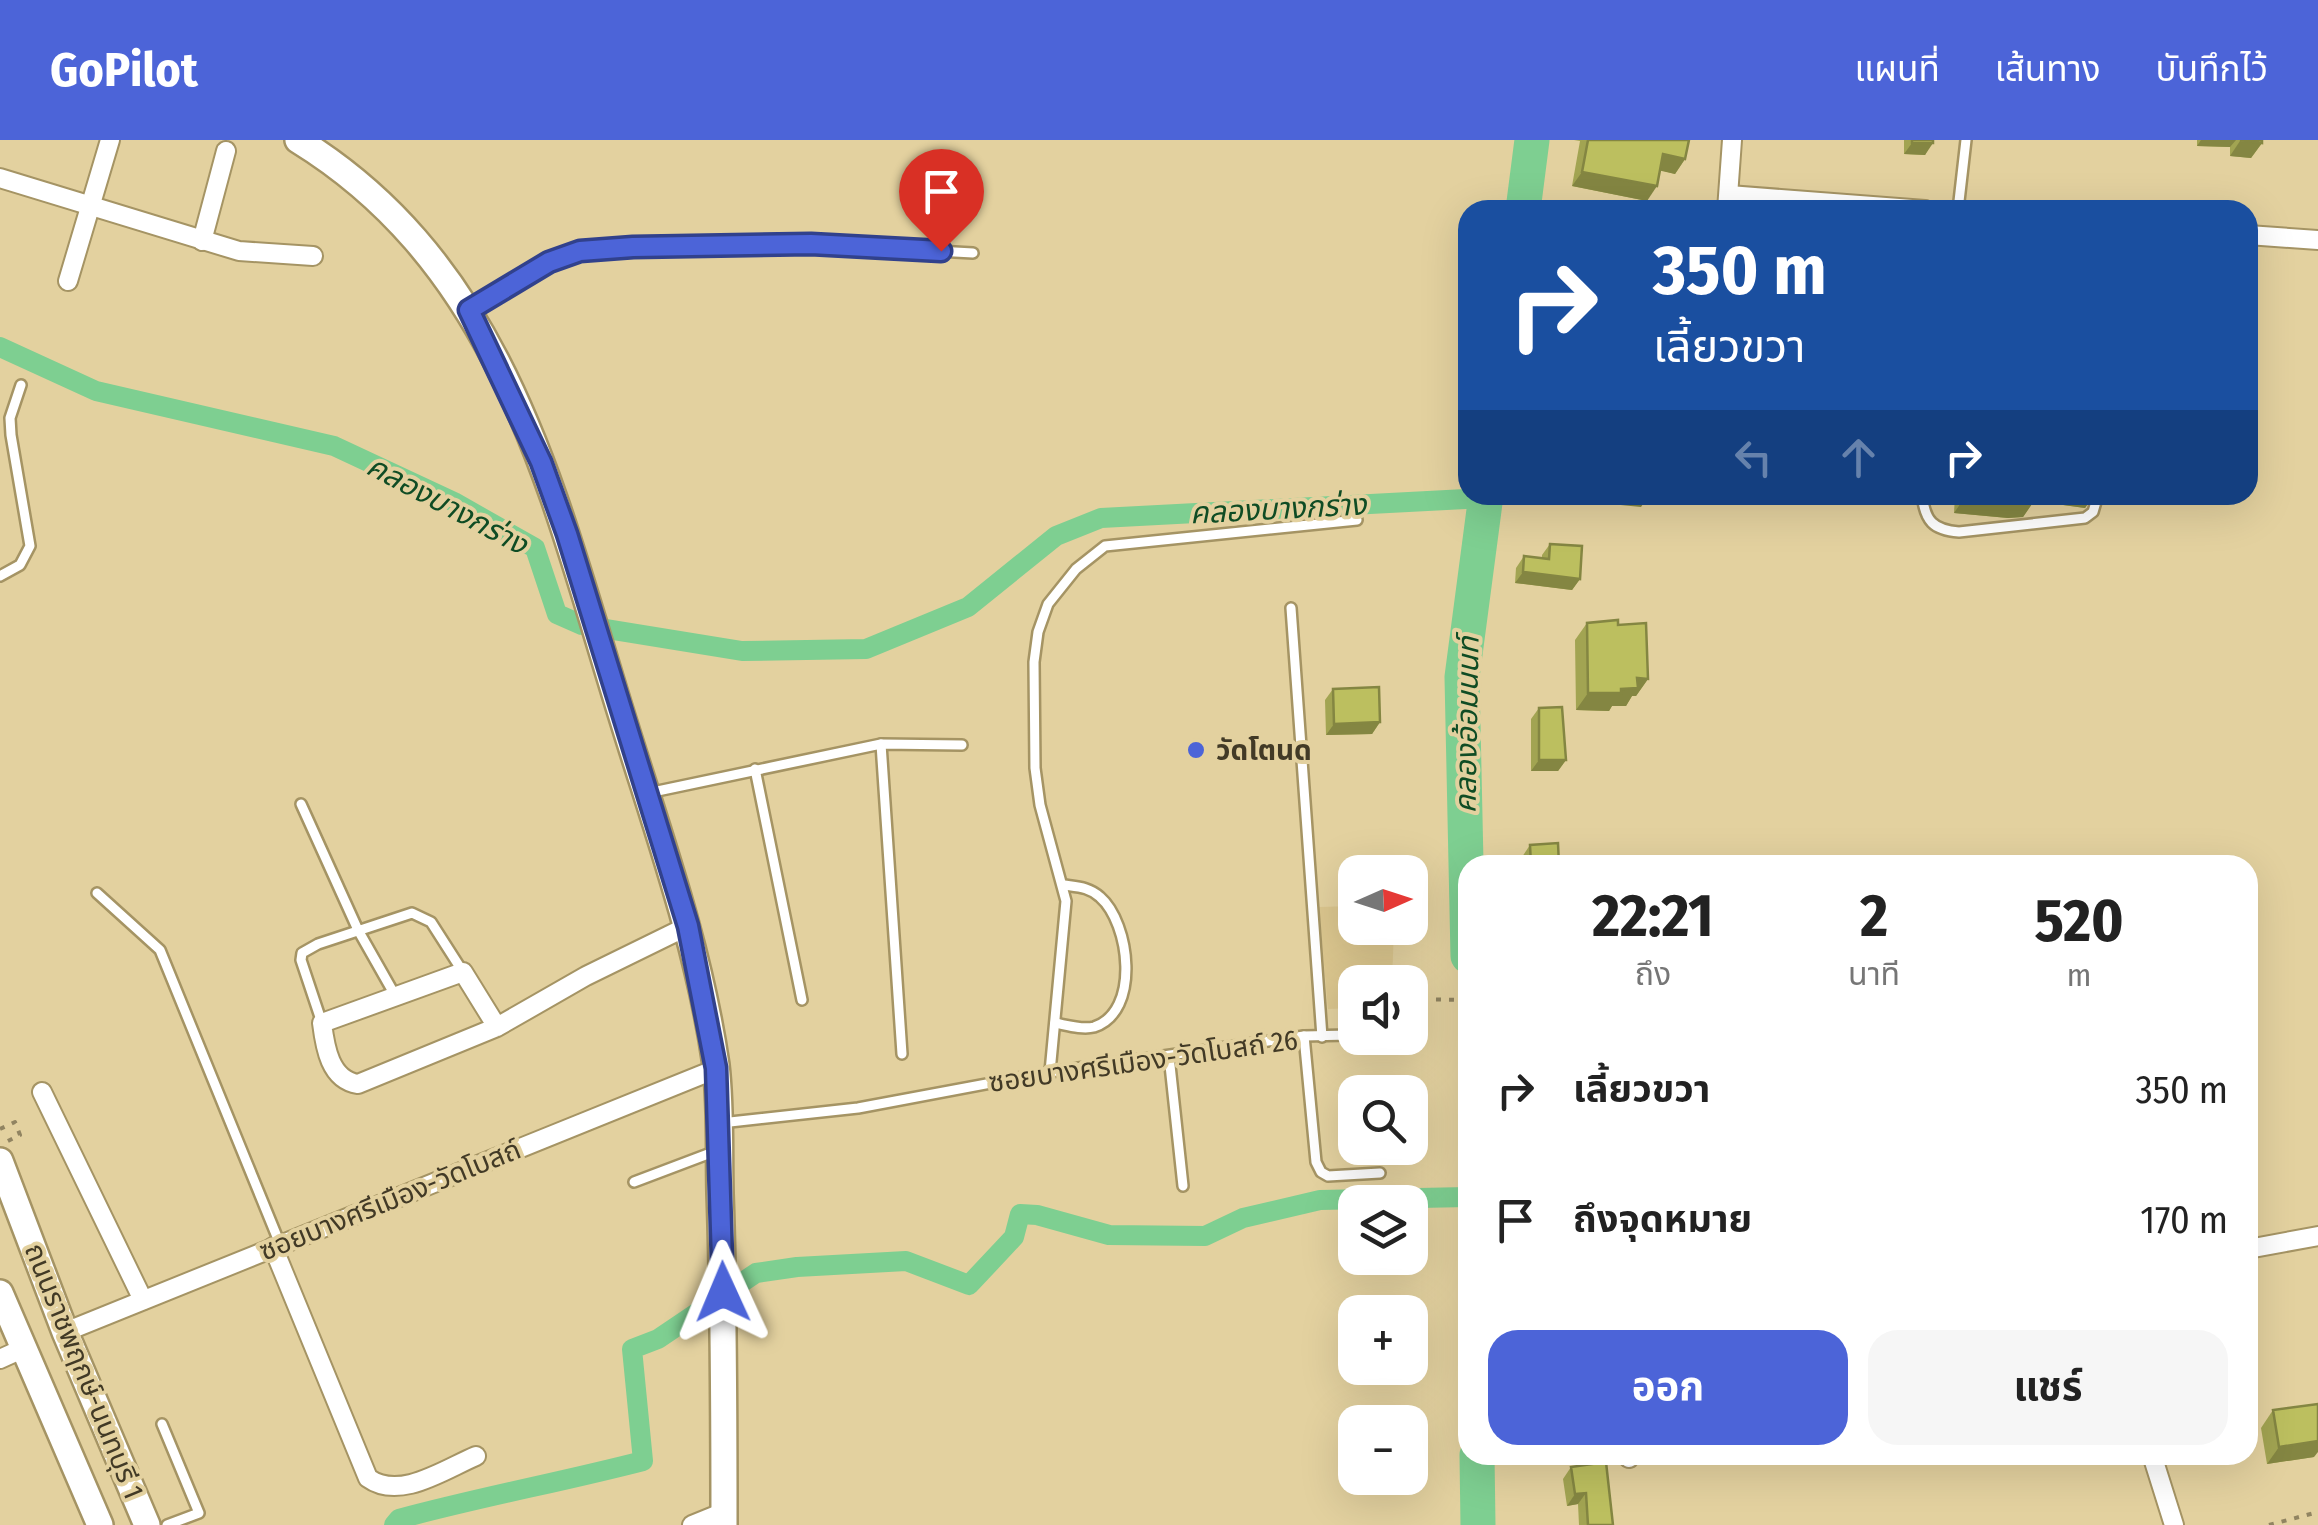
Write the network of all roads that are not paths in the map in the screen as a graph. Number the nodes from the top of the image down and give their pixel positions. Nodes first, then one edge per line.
1 (110, 140) edge
2 (298, 140) edge
3 (1732, 140) edge
4 (1966, 140) edge
5 (226, 152) dead end
6 (0, 178) edge
7 (1728, 200) edge
8 (1959, 200) edge
9 (92, 204) junction
10 (2258, 235) edge
11 (202, 240) junction
12 (2318, 240) edge
13 (973, 252) dead end
14 (312, 256) dead end
15 (68, 281) dead end
16 (469, 310) junction
17 (20, 385) dead end
18 (1925, 505) edge
19 (2095, 505) edge
20 (1357, 520) dead end
21 (0, 576) edge
22 (1291, 608) dead end
23 (881, 744) junction
24 (962, 745) dead end
25 (755, 769) junction
26 (646, 794) junction
27 (301, 804) dead end
28 (1064, 885) junction
29 (97, 893) dead end
30 (688, 926) junction
31 (358, 930) junction
32 (463, 972) junction
33 (396, 997) junction
34 (802, 1000) dead end
35 (1055, 1022) junction
36 (322, 1024) junction
37 (496, 1027) junction
38 (1304, 1036) junction
39 (1338, 1036) edge
40 (1322, 1038) junction
41 (902, 1054) dead end
42 (1168, 1056) junction
43 (716, 1068) junction
44 (1050, 1072) junction
45 (42, 1092) dead end
46 (718, 1123) junction
47 (719, 1150) junction
48 (0, 1161) edge
49 (1380, 1173) dead end
50 (634, 1182) dead end
51 (1183, 1186) dead end
52 (2318, 1236) edge
53 (276, 1245) junction
54 (2258, 1247) edge
55 (0, 1294) edge
56 (143, 1300) junction
57 (65, 1332) junction
58 (11, 1354) edge
59 (162, 1424) dead end
60 (476, 1456) dead end
61 (2155, 1465) edge
62 (724, 1518) edge
63 (2172, 1521) edge
64 (100, 1525) edge
65 (147, 1525) edge
66 (167, 1525) edge
67 (692, 1525) edge

1 - 9 street
2 - 16 street
3 - 7 street
4 - 8 lane
5 - 11 street
6 - 9 street
9 - 11 street
9 - 15 street
10 - 12 street
11 - 14 street
13 - 16 lane
16 - 26 street
17 - 21 lane
18 - 19 lane
20 - 28 lane
22 - 40 lane, ซอยบางศรีเมือง-วัดโบสถ์ 26
23 - 24 lane
23 - 25 lane
23 - 41 lane
25 - 26 lane
25 - 34 lane
26 - 30 street
27 - 31 lane
28 - 35 lane
28 - 35 lane
29 - 53 lane
30 - 37 street
30 - 43 street
31 - 32 lane
31 - 33 lane
31 - 36 lane
32 - 33 street
32 - 37 street
33 - 36 street
35 - 44 lane
36 - 37 street
38 - 40 lane, ซอยบางศรีเมือง-วัดโบสถ์ 26
38 - 42 lane, ซอยบางศรีเมือง-วัดโบสถ์ 26
38 - 49 lane
39 - 40 lane
42 - 44 lane, ซอยบางศรีเมือง-วัดโบสถ์ 26
42 - 51 lane
43 - 46 street
43 - 53 street, ซอยบางศรีเมือง-วัดโบสถ์
44 - 46 lane, ซอยบางศรีเมือง-วัดโบสถ์ 26
45 - 56 street
46 - 47 street
47 - 50 lane
47 - 62 street
48 - 57 street, ถนนราชพฤกษ์-นนทบุรี 1
52 - 54 street
53 - 56 street, ซอยบางศรีเมือง-วัดโบสถ์
53 - 60 street
55 - 58 street, ถนนราชพฤกษ์-นนทบุรี 1
56 - 57 street, ซอยบางศรีเมือง-วัดโบสถ์
57 - 65 street, ถนนราชพฤกษ์-นนทบุรี 1
58 - 64 street, ถนนราชพฤกษ์-นนทบุรี 1
59 - 66 lane
61 - 63 street
62 - 67 street

